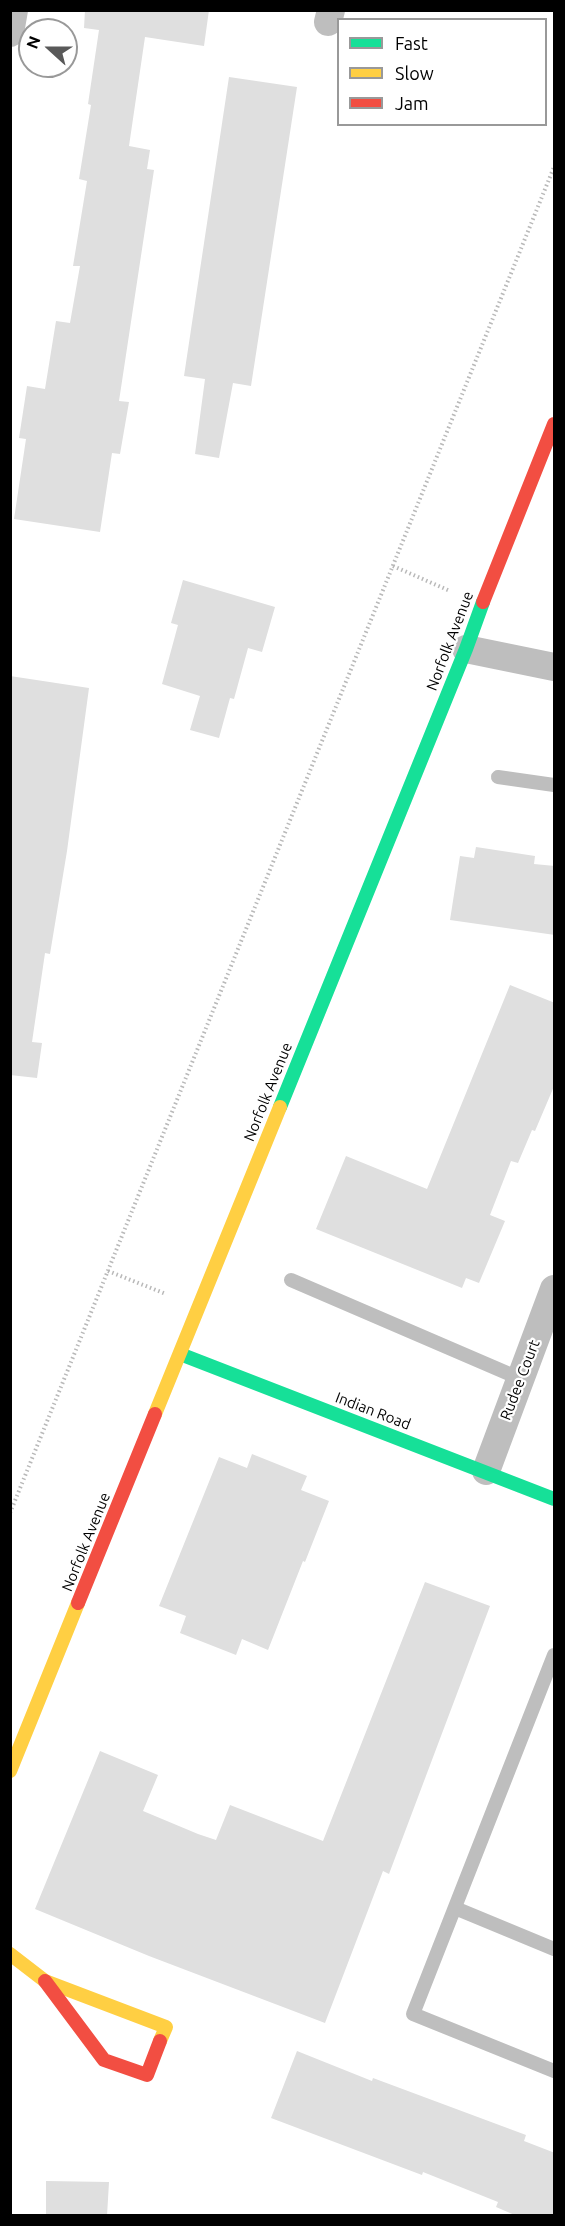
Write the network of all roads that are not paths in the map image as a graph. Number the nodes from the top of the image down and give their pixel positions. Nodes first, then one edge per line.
1 (14, 10) edge
2 (10, 33) edge
3 (555, 424) edge
4 (466, 649) junction
5 (555, 667) edge
6 (498, 777) dead end
7 (555, 785) edge
8 (291, 1280) dead end
9 (555, 1289) edge
10 (180, 1354) junction
11 (521, 1379) junction
12 (486, 1471) junction
13 (555, 1499) edge
14 (555, 1655) edge
15 (10, 1771) edge
16 (455, 1908) junction
17 (555, 1949) edge
18 (10, 1954) edge
19 (45, 1981) junction
20 (555, 2071) edge

1 - 2 street
3 - 4 main road, Norfolk Avenue
4 - 5 street
4 - 10 main road, Norfolk Avenue
6 - 7 lane
8 - 11 lane
9 - 11 street, Rudee Court
10 - 12 main road, Indian Road
10 - 15 main road, Norfolk Avenue
11 - 12 street, Rudee Court
12 - 13 main road, Indian Road
14 - 16 lane
16 - 17 lane
16 - 20 lane
18 - 19 main road
19 - 19 main road

